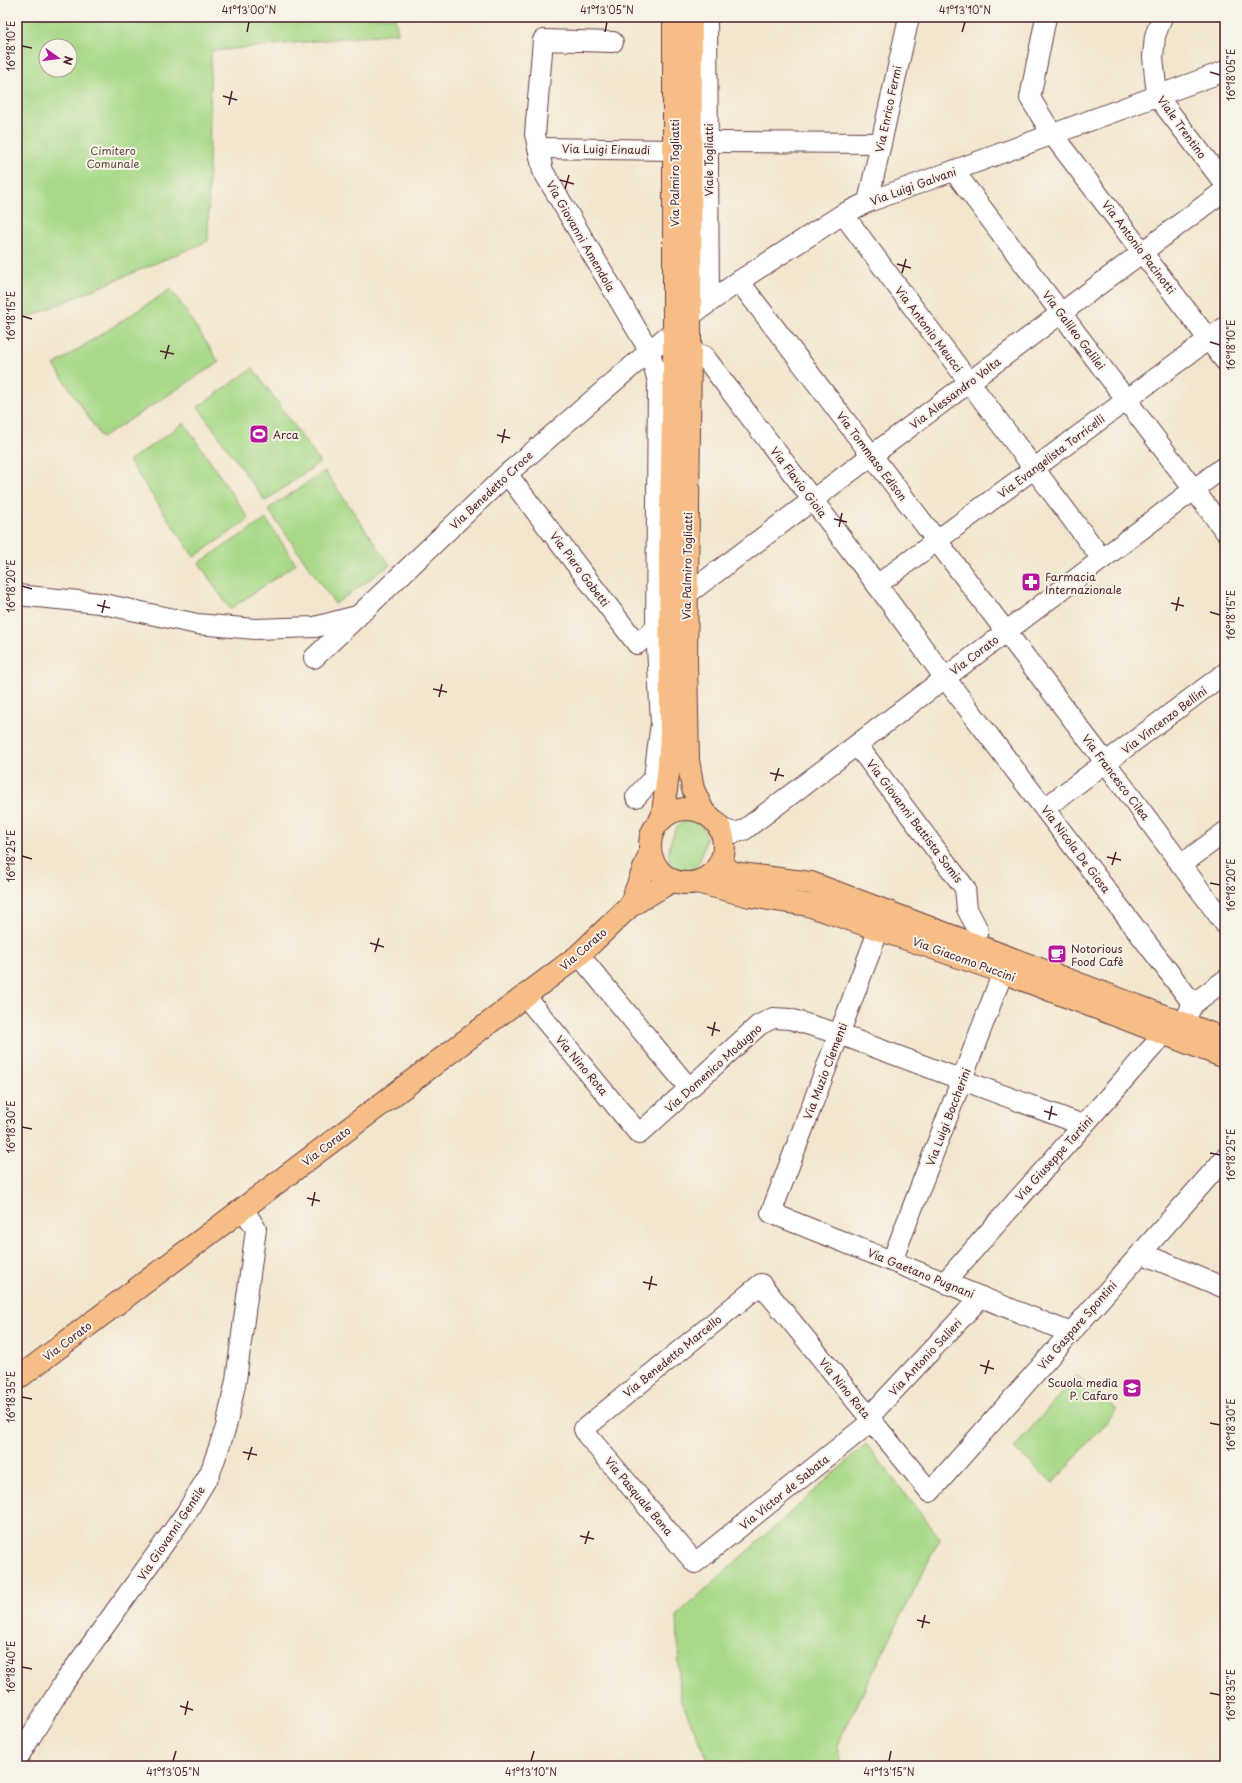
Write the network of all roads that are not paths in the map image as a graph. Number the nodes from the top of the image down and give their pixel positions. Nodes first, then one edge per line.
1 (674, 17) edge
2 (691, 17) edge
3 (706, 17) edge
4 (909, 17) edge
5 (1046, 17) edge
6 (1162, 17) edge
7 (613, 42) dead end
8 (1225, 71) edge
9 (1157, 96) junction
10 (1052, 134) junction
11 (708, 142) junction
12 (881, 143) junction
13 (538, 148) junction
14 (674, 150) junction
15 (954, 171) junction
16 (1225, 184) edge
17 (1225, 190) edge
18 (868, 202) junction
19 (843, 214) junction
20 (1143, 252) junction
21 (739, 281) junction
22 (709, 302) junction
23 (1062, 313) junction
24 (690, 316) junction
25 (1225, 327) edge
26 (674, 330) junction
27 (1209, 339) junction
28 (690, 351) junction
29 (650, 352) junction
30 (1225, 361) edge
31 (970, 382) junction
32 (1126, 399) junction
33 (872, 456) junction
34 (1225, 466) edge
35 (1035, 470) junction
36 (507, 474) junction
37 (1194, 490) junction
38 (813, 500) junction
39 (1225, 531) edge
40 (937, 542) junction
41 (1102, 559) junction
42 (877, 585) junction
43 (17, 595) edge
44 (686, 595) junction
45 (357, 616) junction
46 (656, 628) junction
47 (1005, 632) junction
48 (314, 658) dead end
49 (1225, 673) edge
50 (945, 678) junction
51 (857, 745) junction
52 (1106, 763) junction
53 (636, 797) dead end
54 (1045, 808) junction
55 (704, 813) junction
56 (662, 819) junction
57 (720, 828) junction
58 (1225, 832) edge
59 (650, 853) junction
60 (720, 863) junction
61 (1182, 865) junction
62 (672, 881) junction
63 (697, 882) junction
64 (630, 906) junction
65 (1225, 924) edge
66 (879, 929) junction
67 (973, 944) junction
68 (579, 955) junction
69 (1003, 972) junction
70 (1225, 980) edge
71 (525, 996) junction
72 (1193, 1004) junction
73 (1183, 1024) junction
74 (839, 1034) junction
75 (1164, 1034) junction
76 (1225, 1039) edge
77 (1225, 1057) edge
78 (962, 1080) junction
79 (689, 1088) junction
80 (1083, 1125) junction
81 (639, 1134) joint
82 (1224, 1162) edge
83 (243, 1208) junction
84 (771, 1213) joint
85 (1141, 1253) junction
86 (892, 1261) junction
87 (945, 1282) junction
88 (761, 1284) joint
89 (1225, 1288) edge
90 (981, 1297) junction
91 (1071, 1333) junction
92 (17, 1379) edge
93 (871, 1419) junction
94 (584, 1429) joint
95 (930, 1492) joint
96 (695, 1563) joint
97 (19, 1751) edge

1 - 14 main road, Via Palmiro Togliatti
2 - 24 main road, Via Palmiro Togliatti
3 - 11 street, Viale Togliatti
4 - 12 street, Via Enrico Fermi
5 - 10 street, Via Antonio Pacinotti
6 - 9 street, Viale Trentino
7 - 13 street, Via Giovanni Amendola
8 - 9 street, Via Luigi Galvani
9 - 10 street, Via Luigi Galvani
9 - 16 street, Viale Trentino
10 - 15 street, Via Luigi Galvani
10 - 20 street, Via Antonio Pacinotti
11 - 12 street
11 - 22 street, Viale Togliatti
12 - 18 street, Via Enrico Fermi
13 - 14 street, Via Luigi Einaudi
13 - 29 street, Via Giovanni Amendola
14 - 26 main road, Via Palmiro Togliatti
15 - 18 street, Via Luigi Galvani
15 - 23 street, Via Galileo Galilei
17 - 20 street, Via Alessandro Volta
18 - 19 street, Via Luigi Galvani
19 - 21 street, Via Luigi Galvani
19 - 31 street, Via Antonio Meucci
20 - 23 street, Via Alessandro Volta
20 - 27 street, Via Antonio Pacinotti
21 - 22 street, Via Luigi Galvani
21 - 33 street, Via Tommaso Edison
22 - 24 street, Via Luigi Galvani
23 - 31 street, Via Alessandro Volta
23 - 32 street, Via Galileo Galilei
24 - 26 main road
24 - 28 main road, Via Palmiro Togliatti
25 - 27 street, Via Evangelista Torricelli
26 - 29 street, Via Benedetto Croce
26 - 56 main road, Via Palmiro Togliatti
27 - 30 street, Via Antonio Pacinotti
27 - 32 street, Via Evangelista Torricelli
28 - 38 street, Via Flavio Gioia
28 - 44 main road, Via Palmiro Togliatti
29 - 36 street, Via Benedetto Croce
29 - 46 street, Via Giovanni Amendola
31 - 33 street, Via Alessandro Volta
31 - 35 street, Via Antonio Meucci
32 - 35 street, Via Evangelista Torricelli
32 - 37 street, Via Galileo Galilei
33 - 38 street, Via Alessandro Volta
33 - 40 street, Via Tommaso Edison
34 - 37 street, Via Corato
35 - 40 street, Via Evangelista Torricelli
35 - 41 street, Via Antonio Meucci
36 - 45 street, Via Benedetto Croce
36 - 46 street, Via Piero Gobetti
37 - 39 street, Via Galileo Galilei
37 - 41 street, Via Corato
38 - 42 street, Via Flavio Gioia
38 - 44 street, Via Alessandro Volta
40 - 42 street, Via Evangelista Torricelli
40 - 47 street, Via Tommaso Edison
41 - 47 street, Via Corato
42 - 50 street, Via Flavio Gioia
43 - 45 street
44 - 55 main road, Via Palmiro Togliatti
45 - 48 street, Via Benedetto Croce
46 - 53 street, Via Giovanni Amendola
47 - 50 street, Via Corato
47 - 52 street, Via Francesco Cilea
49 - 52 street, Via Vincenzo Bellini
50 - 51 street, Via Corato
50 - 54 street, Via Nicola De Giosa
51 - 57 street, Via Corato
51 - 67 street, Via Giovanni Battista Somis
52 - 54 street, Via Vincenzo Bellini
52 - 61 street, Via Francesco Cilea
54 - 72 street, Via Nicola De Giosa
55 - 56 main road, Via Corato
55 - 57 main road
56 - 59 main road, Via Corato
57 - 60 main road
58 - 61 street
59 - 62 main road
59 - 64 main road, Via Corato
60 - 63 main road
60 - 67 main road, Via Giacomo Puccini
61 - 65 street, Via Francesco Cilea
62 - 63 main road
62 - 64 main road, Via Corato
63 - 66 main road, Via Giacomo Puccini
64 - 68 main road, Via Corato
66 - 69 main road, Via Giacomo Puccini
66 - 74 street, Via Muzio Clementi
67 - 73 main road, Via Giacomo Puccini
68 - 71 main road, Via Corato
68 - 79 street
69 - 75 main road, Via Giacomo Puccini
69 - 78 street, Via Luigi Boccherini
70 - 72 street
71 - 81 street, Via Nino Rota
71 - 83 main road, Via Corato
72 - 73 street
73 - 76 main road, Via Giacomo Puccini
74 - 78 street, Via Domenico Modugno
74 - 79 street, Via Domenico Modugno
74 - 84 street, Via Muzio Clementi
75 - 77 main road, Via Giacomo Puccini
75 - 80 street, Via Giuseppe Tartini
78 - 80 street, Via Domenico Modugno
78 - 86 street, Via Luigi Boccherini
79 - 81 street, Via Domenico Modugno
80 - 87 street, Via Giuseppe Tartini
82 - 85 street, Via Gaspare Spontini
83 - 92 main road, Via Corato
83 - 97 street, Via Giovanni Gentile
84 - 86 street, Via Gaetano Pugnani
85 - 89 street
85 - 91 street, Via Gaspare Spontini
86 - 87 street, Via Gaetano Pugnani
87 - 90 street, Via Gaetano Pugnani
88 - 93 street, Via Nino Rota
88 - 94 street, Via Benedetto Marcello
90 - 91 street, Via Gaetano Pugnani
90 - 93 street, Via Antonio Salieri
91 - 95 street, Via Gaspare Spontini
93 - 95 street, Via Nino Rota
93 - 96 street, Via Victor de Sabata
94 - 96 street, Via Pasquale Bona

